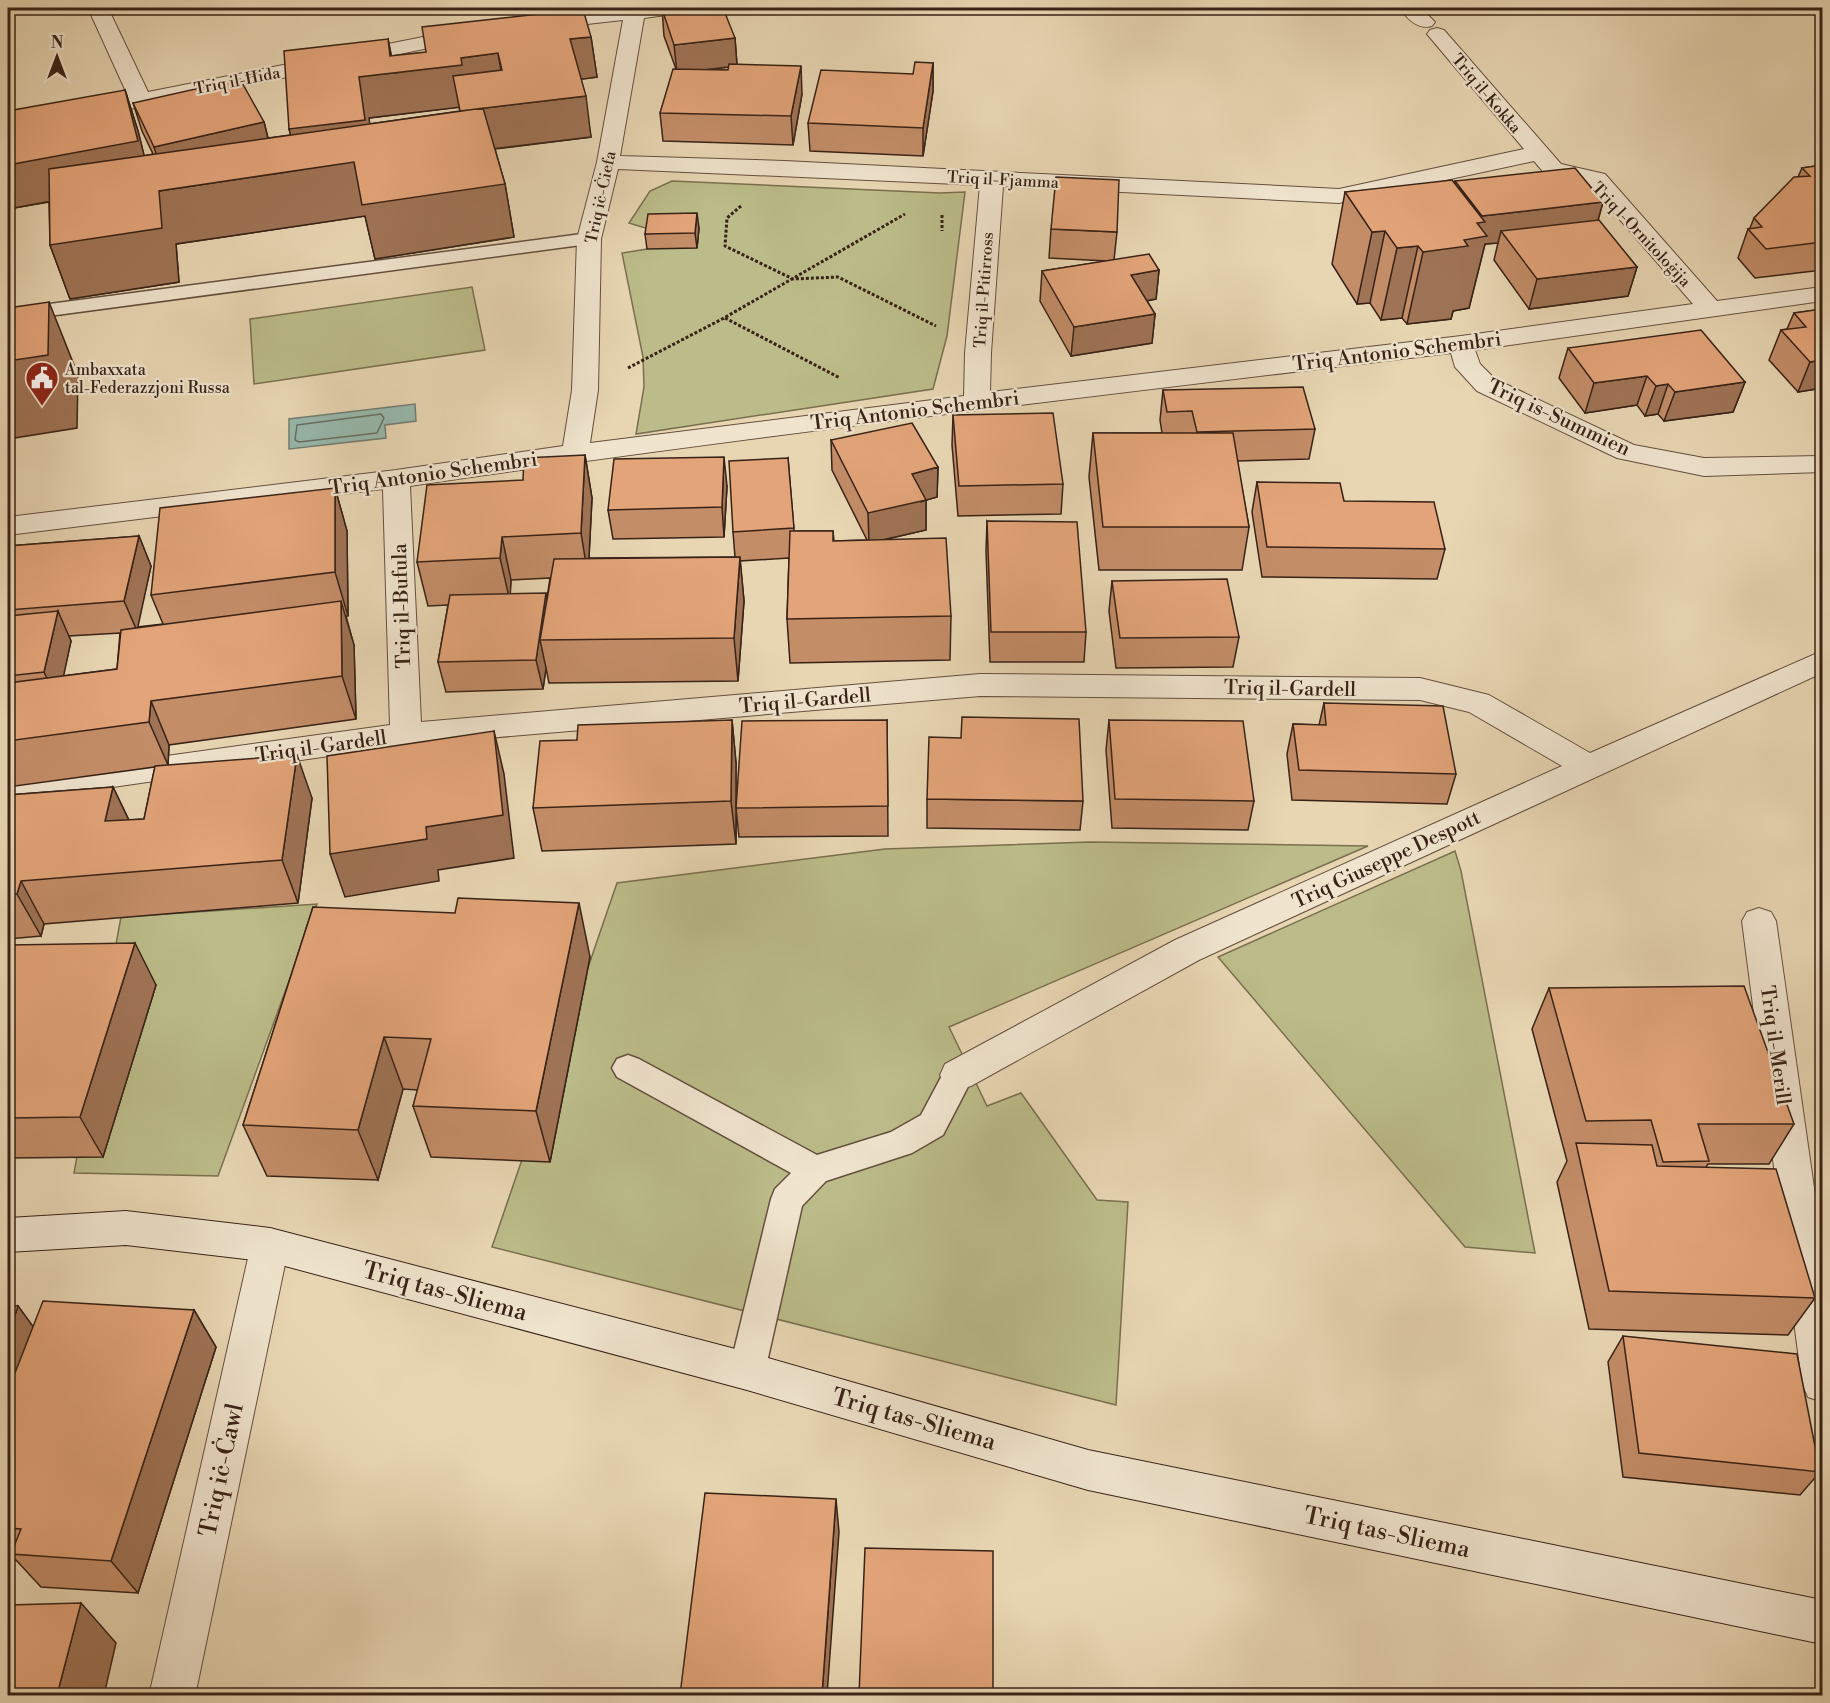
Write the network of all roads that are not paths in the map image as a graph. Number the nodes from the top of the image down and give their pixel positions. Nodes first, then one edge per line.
1 (98, 8) edge
2 (681, 8) edge
3 (634, 14) junction
4 (1424, 21) edge
5 (522, 26) edge
6 (489, 31) edge
7 (140, 99) junction
8 (8, 127) edge
9 (1538, 153) junction
10 (608, 162) junction
11 (992, 179) junction
12 (589, 239) junction
13 (1822, 294) edge
14 (1710, 309) junction
15 (8, 313) edge
16 (1461, 344) junction
17 (977, 402) junction
18 (575, 453) junction
19 (1822, 464) edge
20 (396, 479) junction
21 (8, 525) edge
22 (1822, 661) edge
23 (406, 734) junction
24 (1588, 767) junction
25 (8, 790) edge
26 (1759, 921) dead end
27 (628, 1068) dead end
28 (958, 1075) joint
29 (815, 1170) junction
30 (8, 1235) edge
31 (270, 1245) junction
32 (747, 1371) junction
33 (1822, 1383) edge
34 (1822, 1622) edge
35 (172, 1695) edge

1 - 7 street
2 - 3 street
3 - 5 street
3 - 10 street, Triq iċ-Ċiefa
4 - 9 street, Triq il-Kokka
6 - 7 street, Triq il-Ħida
7 - 8 street, Triq il-Ħida
9 - 11 street, Triq il-Fjamma
9 - 14 street, Triq l-Ornitoloġija
10 - 11 street, Triq il-Fjamma
10 - 12 street, Triq iċ-Ċiefa
11 - 17 street, Triq il-Pitirross
12 - 15 lane
12 - 18 street, Triq iċ-Ċiefa
13 - 14 street, Triq Antonio Schembri
14 - 16 street, Triq Antonio Schembri
16 - 17 street, Triq Antonio Schembri
16 - 19 street, Triq is-Summien
17 - 18 street, Triq Antonio Schembri
18 - 20 street, Triq Antonio Schembri
20 - 21 street, Triq Antonio Schembri
20 - 23 street, Triq il-Bufula
22 - 24 street, Triq Giuseppe Despott
23 - 24 street, Triq il-Gardell
23 - 25 street, Triq il-Gardell
24 - 28 street, Triq Giuseppe Despott
26 - 33 street, Triq il-Merill
27 - 29 lane
28 - 29 lane
29 - 32 lane
30 - 31 street, Triq tas-Sliema
31 - 32 street, Triq tas-Sliema
31 - 35 street, Triq iċ-Ċawl
32 - 34 street, Triq tas-Sliema

